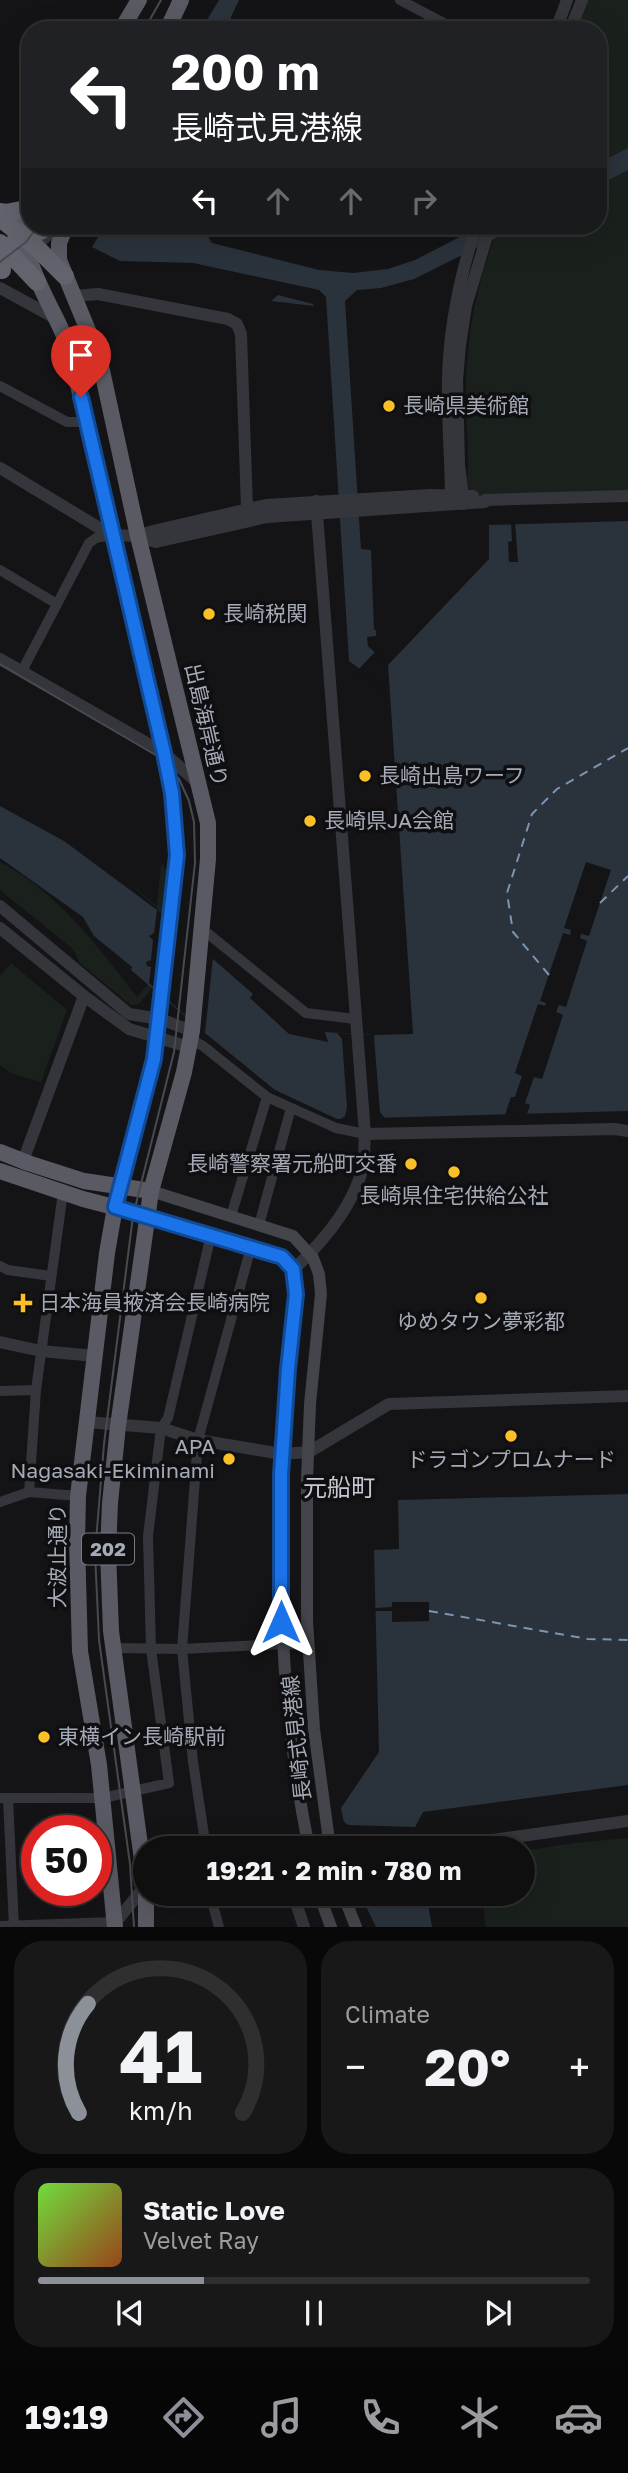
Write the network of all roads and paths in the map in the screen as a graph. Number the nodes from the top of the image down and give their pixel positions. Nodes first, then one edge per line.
1 (139, 0) edge
2 (181, 0) edge
3 (400, 0) edge
4 (567, 0) edge
5 (582, 0) edge
6 (126, 21) edge
7 (171, 21) edge
8 (440, 21) edge
9 (559, 21) edge
10 (574, 21) edge
11 (21, 208) edge
12 (0, 212) edge
13 (21, 223) edge
14 (34, 235) edge
15 (40, 235) edge
16 (62, 235) edge
17 (475, 235) edge
18 (485, 235) edge
19 (0, 250) edge
20 (9, 252) edge
21 (471, 260) junction
22 (65, 276) junction
23 (37, 282) joint
24 (74, 296) junction
25 (55, 318) junction
26 (0, 386) edge
27 (86, 422) junction
28 (0, 468) edge
29 (628, 496) edge
30 (457, 500) junction
31 (316, 507) junction
32 (247, 508) junction
33 (111, 535) junction
34 (138, 537) junction
35 (0, 570) edge
36 (57, 604) junction
37 (0, 659) edge
38 (22, 671) junction
39 (164, 753) junction
40 (199, 784) junction
41 (0, 906) edge
42 (0, 928) edge
43 (201, 928) junction
44 (84, 996) junction
45 (160, 1018) junction
46 (355, 1025) junction
47 (191, 1035) junction
48 (157, 1036) junction
49 (267, 1097) junction
50 (291, 1108) junction
51 (628, 1131) edge
52 (365, 1134) junction
53 (0, 1152) edge
54 (23, 1161) junction
55 (1, 1174) edge
56 (120, 1186) junction
57 (151, 1191) junction
58 (63, 1192) junction
59 (115, 1207) junction
60 (148, 1216) junction
61 (232, 1216) junction
62 (259, 1225) junction
63 (211, 1235) junction
64 (251, 1247) junction
65 (310, 1254) junction
66 (0, 1266) edge
67 (293, 1269) junction
68 (51, 1276) junction
69 (0, 1342) edge
70 (41, 1351) junction
71 (95, 1356) junction
72 (36, 1390) junction
73 (0, 1391) edge
74 (628, 1396) edge
75 (87, 1422) junction
76 (118, 1426) junction
77 (161, 1429) junction
78 (198, 1440) junction
79 (309, 1452) junction
80 (282, 1454) junction
81 (29, 1492) junction
82 (78, 1496) junction
83 (0, 1502) edge
84 (282, 1644) junction
85 (308, 1646) junction
86 (113, 1648) junction
87 (151, 1649) junction
88 (183, 1649) junction
89 (133, 1789) junction
90 (4, 1798) edge
91 (103, 1798) junction
92 (628, 1821) edge
93 (139, 1836) edge
94 (204, 1836) edge
95 (303, 1836) edge
96 (329, 1836) edge
97 (522, 1836) edge
98 (133, 1900) edge
99 (146, 1906) edge
100 (213, 1906) edge
101 (297, 1906) edge
102 (323, 1906) edge
103 (348, 1906) edge
104 (115, 1925) edge
105 (14, 1926) edge
106 (0, 1927) edge
107 (146, 1927) edge
108 (219, 1927) edge
109 (304, 1927) edge
110 (331, 1927) edge
111 (356, 1927) edge

1 - 6 highway
2 - 7 highway
3 - 8 street
4 - 9 street
5 - 10 street
11 - 12 highway
13 - 20 highway
14 - 20 highway
15 - 20 street
16 - 22 highway, 出島海岸通り
17 - 21 street
18 - 21 street
19 - 20 highway
20 - 22 highway
20 - 23 highway
20 - 25 street
21 - 30 street
22 - 24 highway, 出島海岸通り
23 - 25 highway
24 - 32 street
24 - 34 highway, 出島海岸通り
25 - 27 highway
26 - 27 street
27 - 33 highway
28 - 33 street
29 - 30 street
30 - 31 street
31 - 32 street
31 - 34 street
31 - 46 street
32 - 34 street
33 - 34 street
33 - 36 street
33 - 39 highway
34 - 40 highway, 出島海岸通り
35 - 36 street
36 - 38 street
37 - 38 street
38 - 39 street
39 - 40 street
39 - 45 highway
40 - 43 highway, 出島海岸通り
41 - 45 street
42 - 44 street
43 - 46 street
43 - 47 highway, 出島海岸通り
44 - 48 street
44 - 54 street
45 - 47 street
45 - 48 highway
46 - 52 street
47 - 48 street
47 - 49 street
47 - 57 highway, 出島海岸通り
48 - 56 highway
49 - 50 street
49 - 61 street
50 - 52 street
50 - 62 street
51 - 52 street
52 - 65 street
53 - 54 highway
54 - 56 highway
55 - 58 highway
56 - 57 highway
56 - 59 highway, 大波止通り / 202
57 - 60 highway, 202
57 - 61 main road
58 - 59 highway
58 - 68 street
59 - 60 highway
59 - 71 highway, 大波止通り / 202
60 - 63 main road
60 - 76 highway, 202
61 - 62 main road
62 - 65 main road
63 - 64 main road
63 - 77 street
64 - 67 main road
64 - 78 street
65 - 67 street
65 - 79 main road, 長崎式見港線
66 - 68 street
67 - 80 main road, 長崎式見港線
68 - 70 street
69 - 70 street
70 - 71 street
70 - 72 street
71 - 75 highway, 大波止通り / 202
72 - 73 street
72 - 81 street
74 - 79 street
75 - 76 street
75 - 82 highway, 大波止通り / 202
76 - 77 street
76 - 86 highway, 202
77 - 78 street
77 - 87 street
78 - 80 street
78 - 88 street
79 - 80 street
79 - 85 main road, 長崎式見港線
80 - 84 main road, 長崎式見港線
81 - 82 street
81 - 83 street
82 - 91 highway, 大波止通り / 202
84 - 85 street
84 - 88 street
84 - 95 main road, 長崎式見港線
85 - 96 main road, 長崎式見港線
86 - 87 street
86 - 89 highway, 202
87 - 88 street
87 - 89 street
88 - 94 street
89 - 91 street
89 - 93 highway, 202
90 - 91 street
90 - 105 street
91 - 104 highway, 大波止通り / 202
92 - 97 street
98 - 104 street
99 - 107 highway
100 - 108 street
101 - 109 street
102 - 110 main road
103 - 111 main road
104 - 105 street
105 - 106 street

